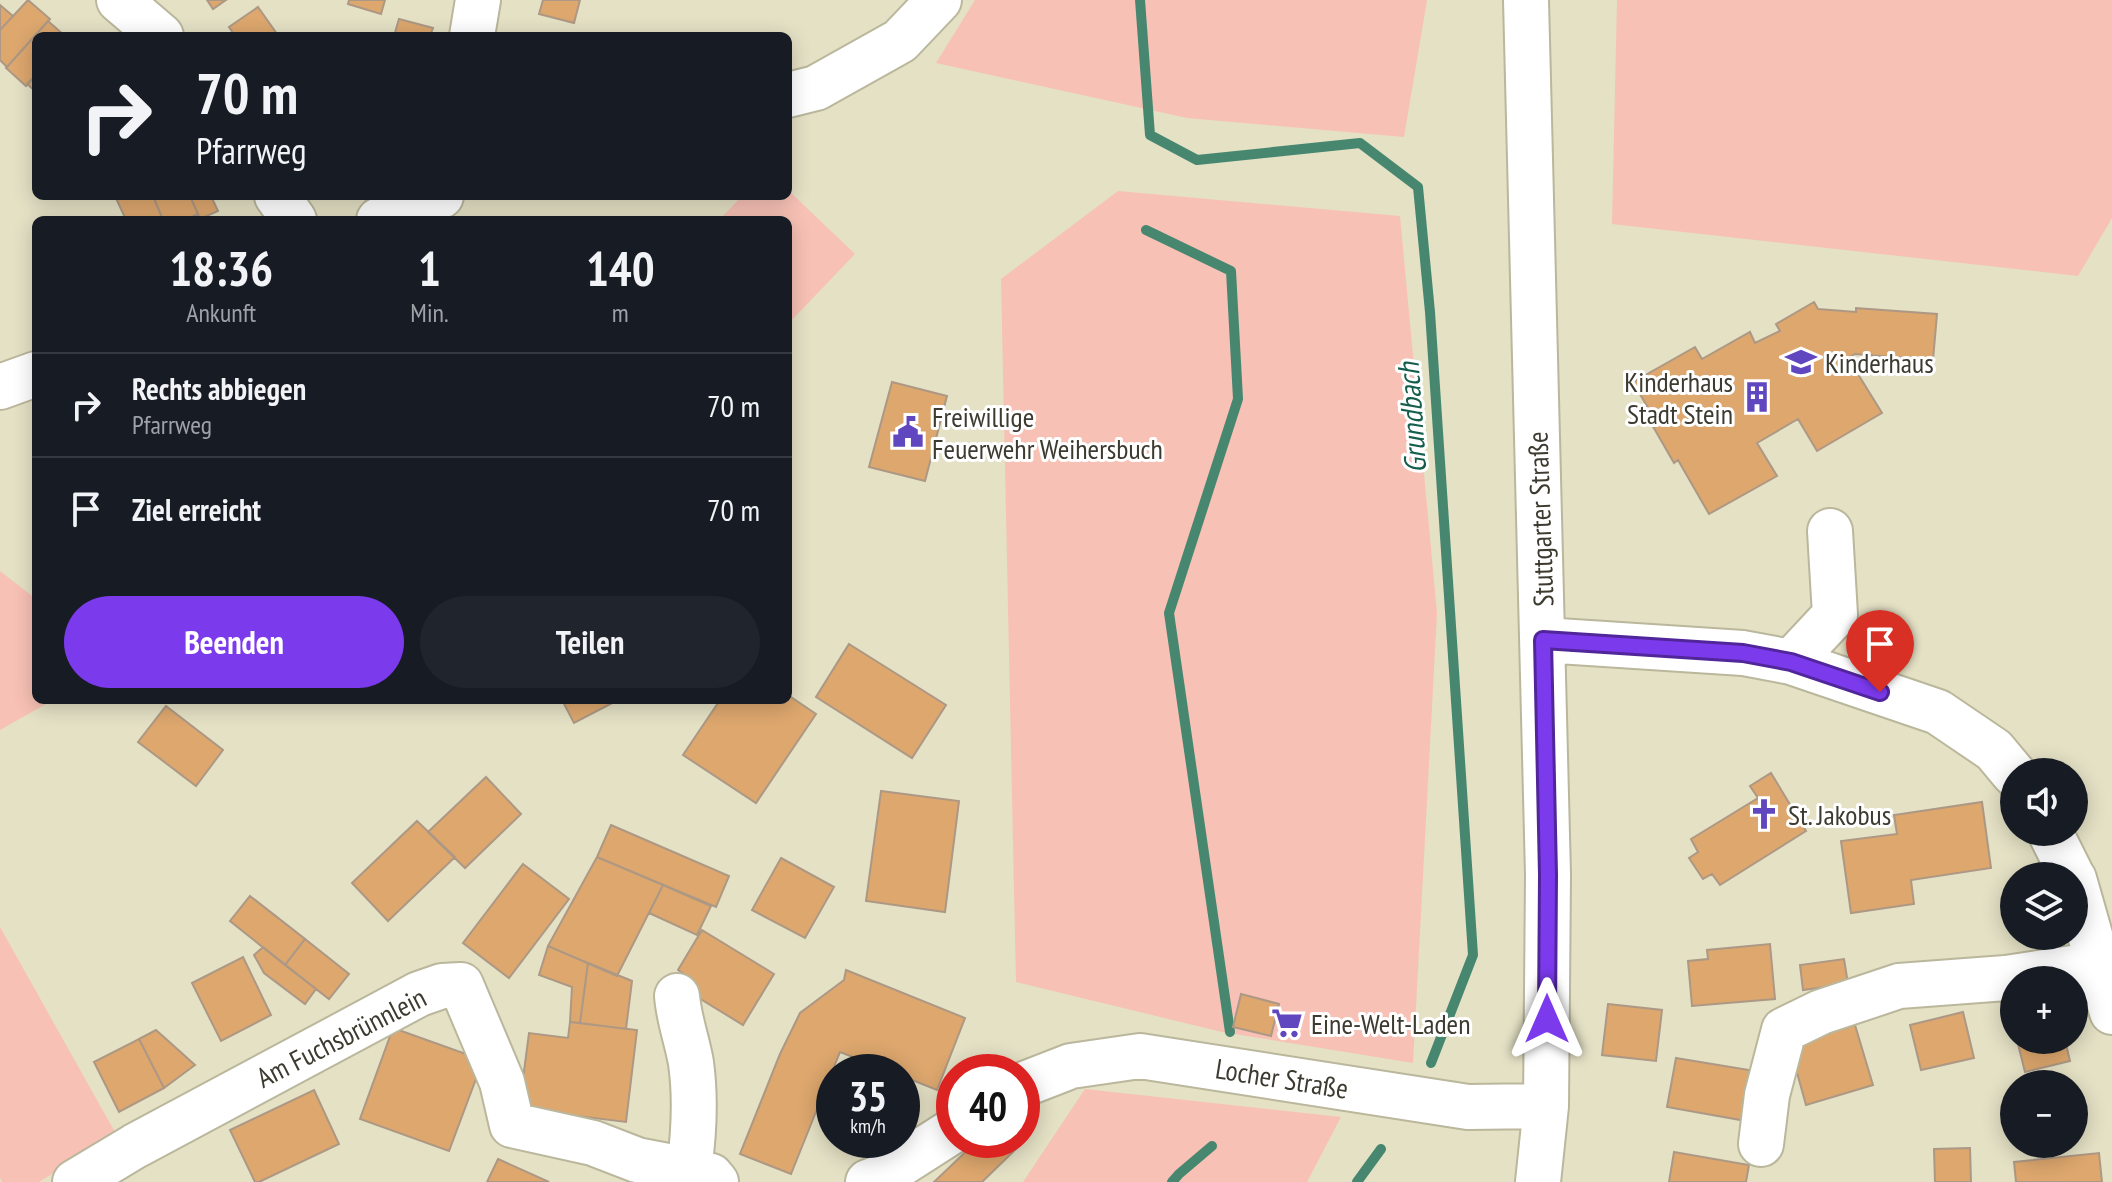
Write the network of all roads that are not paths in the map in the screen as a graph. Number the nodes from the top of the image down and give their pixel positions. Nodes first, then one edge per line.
1 (119, 0) edge
2 (478, 0) edge
3 (939, 0) edge
4 (1526, 0) edge
5 (156, 32) edge
6 (473, 32) edge
7 (792, 94) edge
8 (431, 200) edge
9 (389, 216) edge
10 (32, 375) edge
11 (0, 387) edge
12 (1830, 531) dead end
13 (1543, 640) junction
14 (1791, 662) junction
15 (2001, 758) edge
16 (2088, 928) edge
17 (2099, 964) junction
18 (677, 996) dead end
19 (2112, 1012) edge
20 (1040, 1078) edge
21 (1546, 1106) junction
22 (936, 1142) edge
23 (1761, 1144) dead end
24 (703, 1176) edge
25 (75, 1182) edge
26 (868, 1182) edge
27 (1538, 1182) edge

1 - 5 street
2 - 6 street
3 - 7 street
4 - 13 street, Stuttgarter Straße
8 - 9 street
10 - 11 street
12 - 14 street
13 - 14 street
13 - 21 street, Stuttgarter Straße
14 - 15 street
16 - 17 street
17 - 19 street
17 - 23 street
18 - 24 street
20 - 21 street, Locher Straße
21 - 27 street, Stuttgarter Straße
22 - 26 street
24 - 25 street, Am Fuchsbrünnlein

